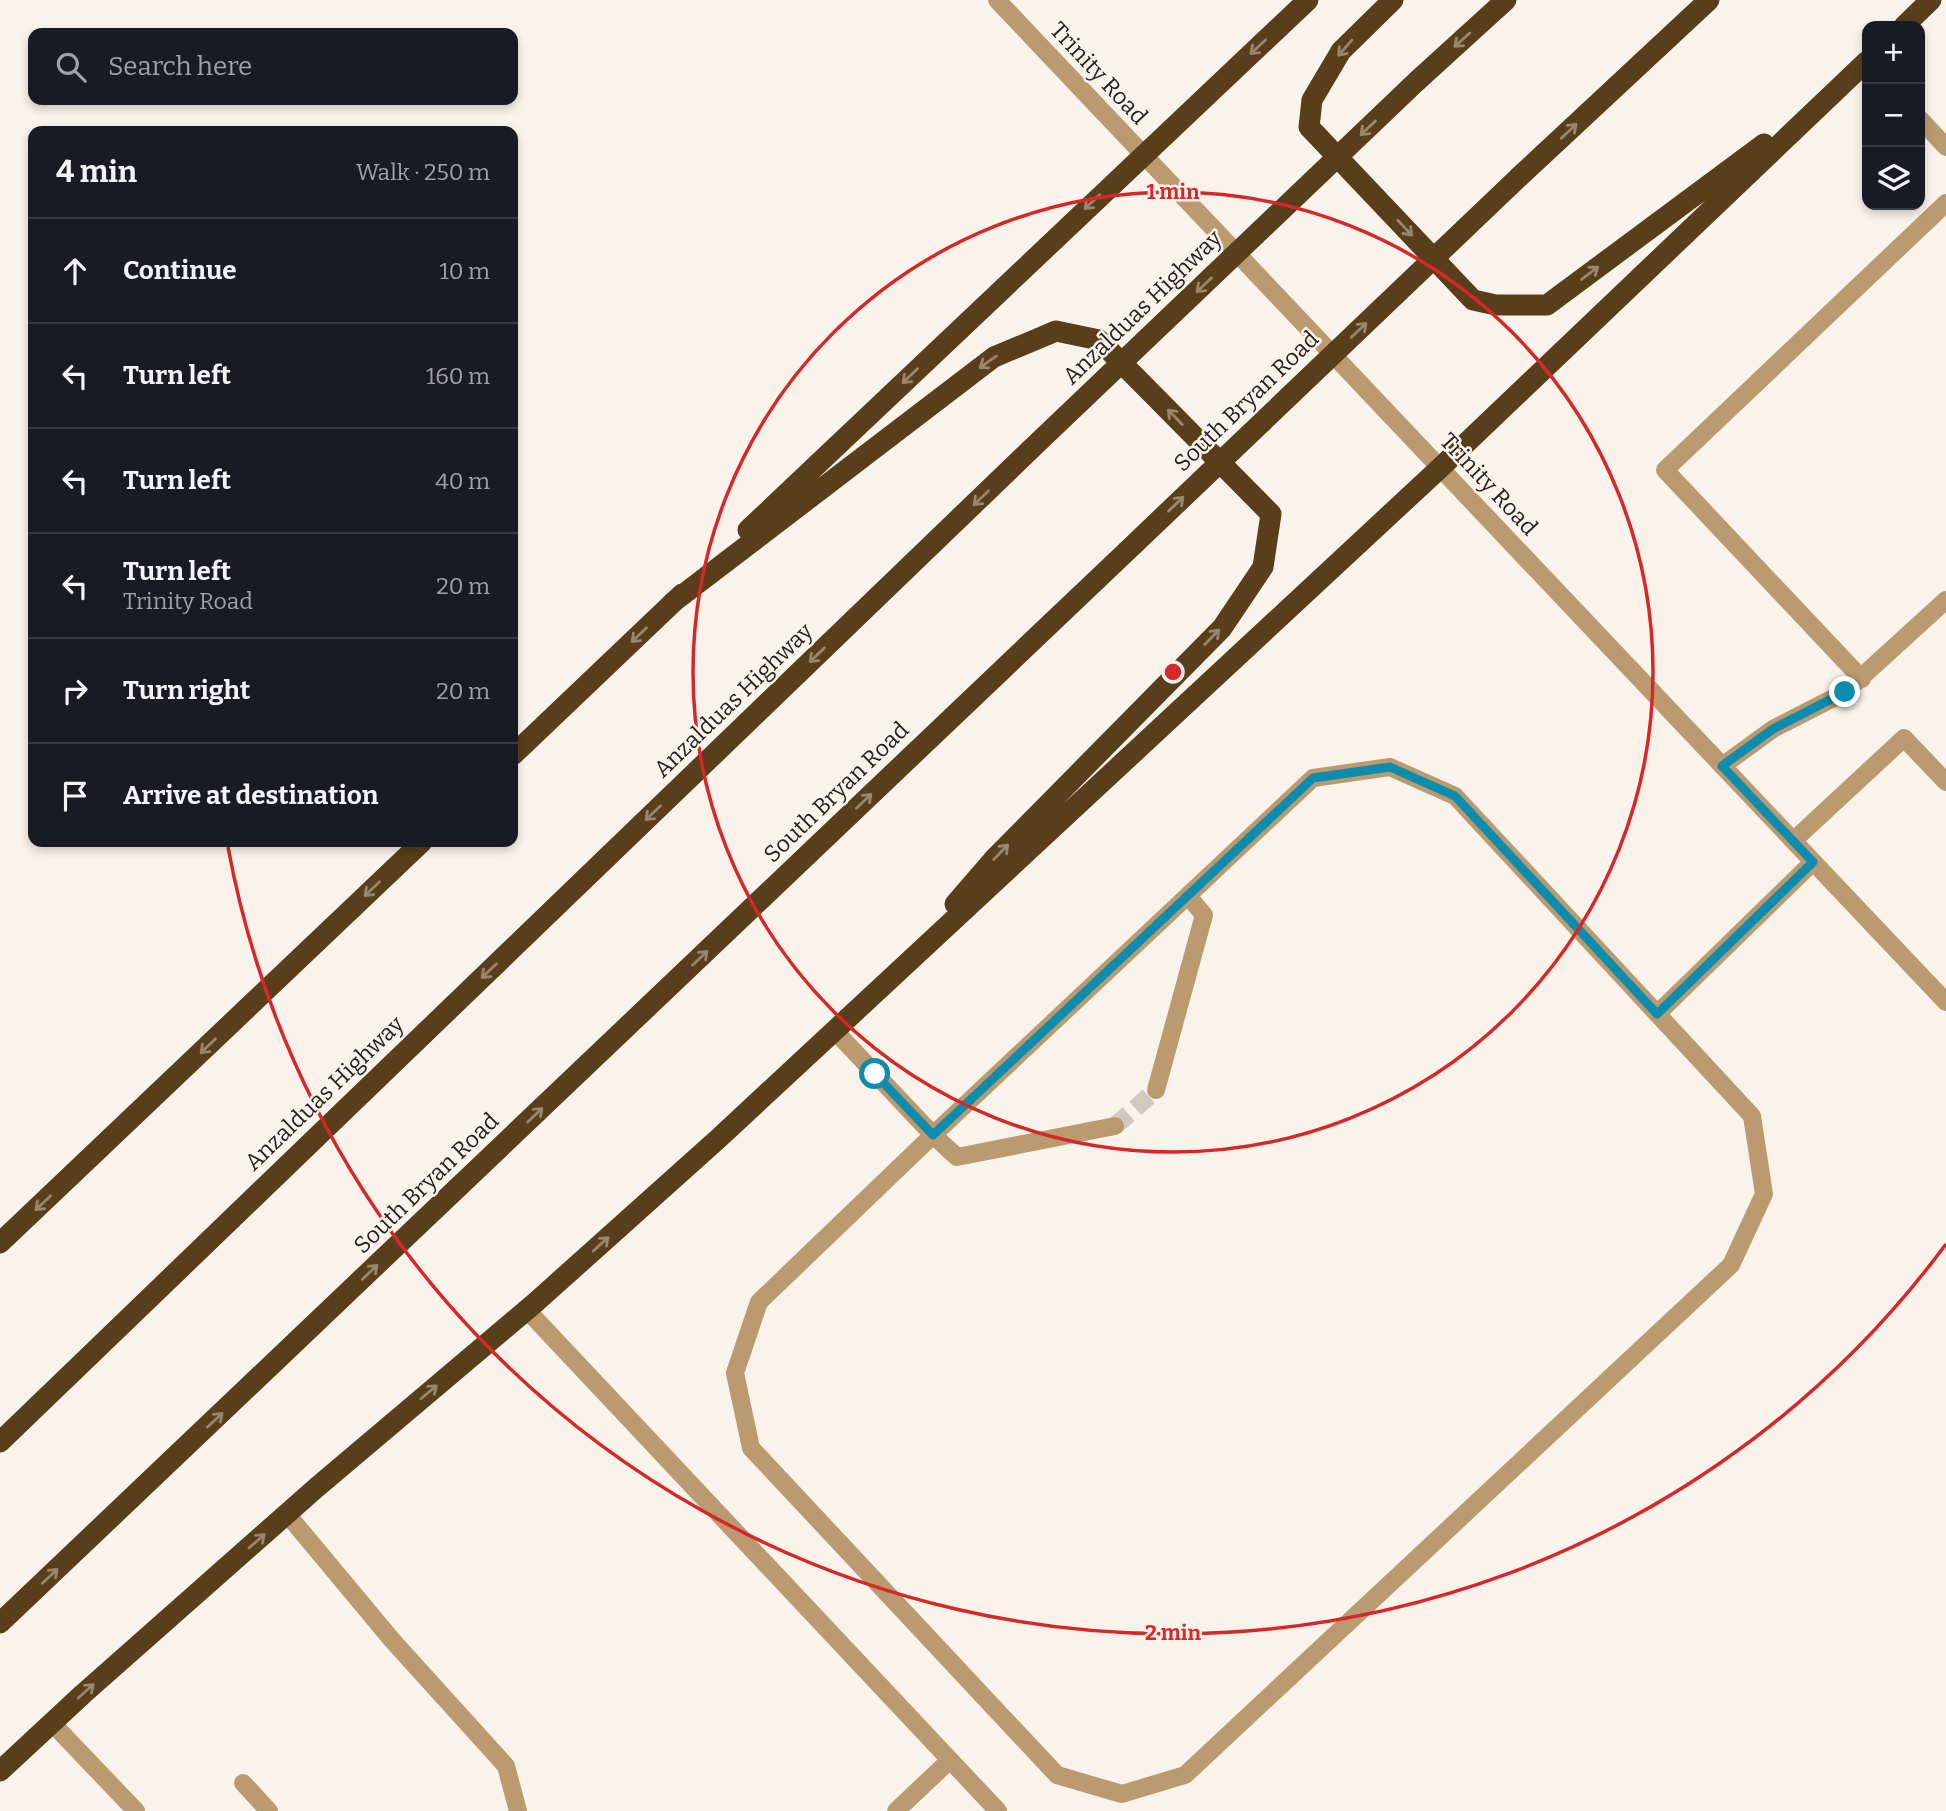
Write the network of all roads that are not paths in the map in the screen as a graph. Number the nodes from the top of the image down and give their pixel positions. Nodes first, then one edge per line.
1 (997, 0) edge
2 (1308, 0) edge
3 (1393, 0) edge
4 (1506, 0) edge
5 (1709, 0) edge
6 (1931, 0) edge
7 (1909, 21) edge
8 (1862, 67) edge
9 (1838, 89) junction
10 (1925, 124) edge
11 (1946, 147) edge
12 (1143, 154) junction
13 (1946, 203) edge
14 (1440, 468) junction
15 (1946, 600) edge
16 (672, 603) junction
17 (1861, 679) junction
18 (518, 750) edge
19 (1722, 766) junction
20 (1946, 782) edge
21 (1793, 841) junction
22 (417, 847) edge
23 (1813, 862) junction
24 (1188, 896) junction
25 (875, 995) junction
26 (1946, 1002) edge
27 (1657, 1014) junction
28 (835, 1031) junction
29 (1156, 1090) tunnel mouth
30 (1115, 1126) tunnel mouth
31 (933, 1135) junction
32 (0, 1243) edge
33 (527, 1310) junction
34 (0, 1442) edge
35 (287, 1514) junction
36 (0, 1623) edge
37 (52, 1723) junction
38 (950, 1760) junction
39 (0, 1771) edge
40 (243, 1783) dead end
41 (136, 1811) edge
42 (269, 1811) edge
43 (518, 1811) edge
44 (896, 1811) edge
45 (998, 1811) edge

1 - 12 street, Trinity Road
2 -> 12 highway
3 -> 9 highway
4 -> 34 highway, Anzalduas Highway, bridge
36 -> 5 highway, South Bryan Road, bridge
6 - 7 highway
8 - 9 highway
9 - 14 highway
10 - 11 street
12 - 14 street, Trinity Road
12 -> 16 highway
13 - 17 street
14 - 19 street, Trinity Road
14 - 25 highway
15 - 17 street
16 -> 18 highway
25 -> 16 highway
17 - 19 street
19 - 21 street, Trinity Road
20 - 21 street
21 - 23 street, Trinity Road
22 -> 32 highway
23 - 26 street, Trinity Road
23 - 27 street
24 - 27 street
24 - 29 street
24 - 31 street
25 - 28 highway
27 - 31 street
28 - 31 street
33 -> 28 highway
30 - 31 street
35 -> 33 highway
33 - 38 street
37 -> 35 highway
35 - 43 street
37 - 39 highway
37 - 41 street
38 - 44 street
38 - 45 street
40 - 42 street

